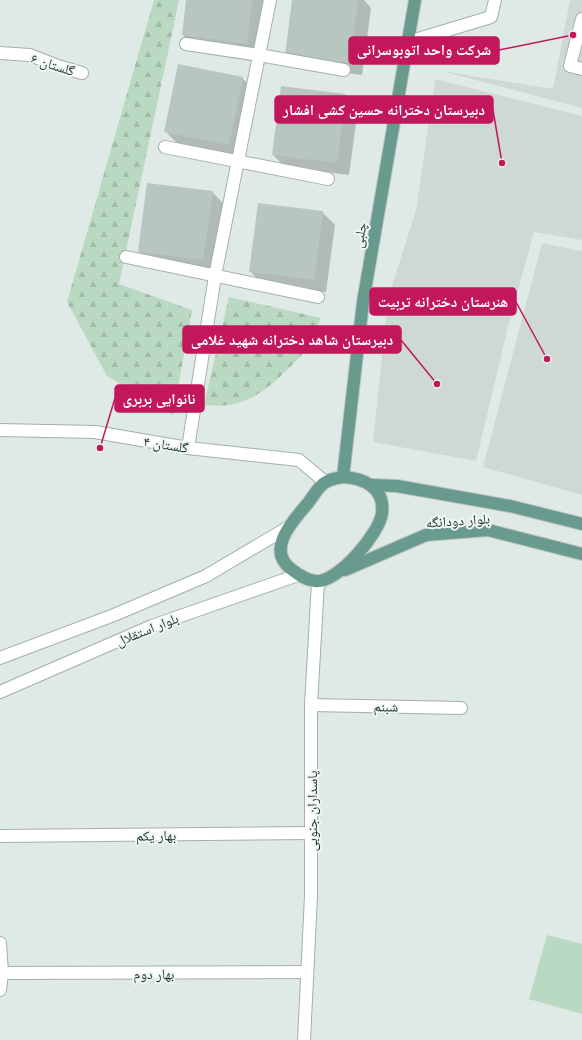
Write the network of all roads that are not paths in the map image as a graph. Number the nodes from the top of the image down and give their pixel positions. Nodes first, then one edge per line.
1 (270, 0) edge
2 (415, 0) edge
3 (495, 0) edge
4 (582, 19) edge
5 (408, 42) junction
6 (186, 44) dead end
7 (0, 53) edge
8 (259, 54) junction
9 (582, 69) edge
10 (344, 70) dead end
11 (82, 73) dead end
12 (165, 147) dead end
13 (238, 162) junction
14 (328, 179) dead end
15 (126, 257) dead end
16 (215, 276) junction
17 (318, 297) dead end
18 (0, 430) edge
19 (188, 448) junction
20 (343, 477) junction
21 (325, 482) junction
22 (372, 485) junction
23 (582, 524) edge
24 (287, 528) junction
25 (582, 554) edge
26 (340, 572) junction
27 (298, 575) junction
28 (318, 582) junction
29 (0, 658) edge
30 (0, 692) edge
31 (311, 705) junction
32 (461, 708) dead end
33 (311, 834) junction
34 (0, 836) edge
35 (0, 943) edge
36 (307, 972) junction
37 (2, 973) junction
38 (0, 990) edge
39 (304, 1040) edge

1 - 8 street
2 - 5 main road, چلبی
3 - 5 street
4 - 9 street
5 - 20 main road, چلبی
6 - 8 street
7 - 11 street, گلستان ۶
8 - 10 street
8 - 13 street
12 - 13 street
13 - 14 street
13 - 16 street
15 - 16 street
16 - 17 street
16 - 19 street
18 - 19 street, گلستان ۴
19 - 21 street, گلستان ۴
20 - 21 main road
20 - 22 main road
21 - 24 main road
22 - 23 main road, بلوار دودانگه
22 - 26 main road
24 - 27 main road
24 - 29 street, بلوار استقلال
25 - 26 main road, بلوار دودانگه
26 - 28 main road
27 - 28 main road
27 - 30 street, بلوار استقلال
28 - 31 street, پاسداران جنوبی
31 - 32 street, شبنم
31 - 33 street, پاسداران جنوبی
33 - 34 street, بهار یکم
33 - 36 street, پاسداران جنوبی
35 - 37 street
36 - 37 street, بهار دوم
36 - 39 street, پاسداران جنوبی
37 - 38 street

